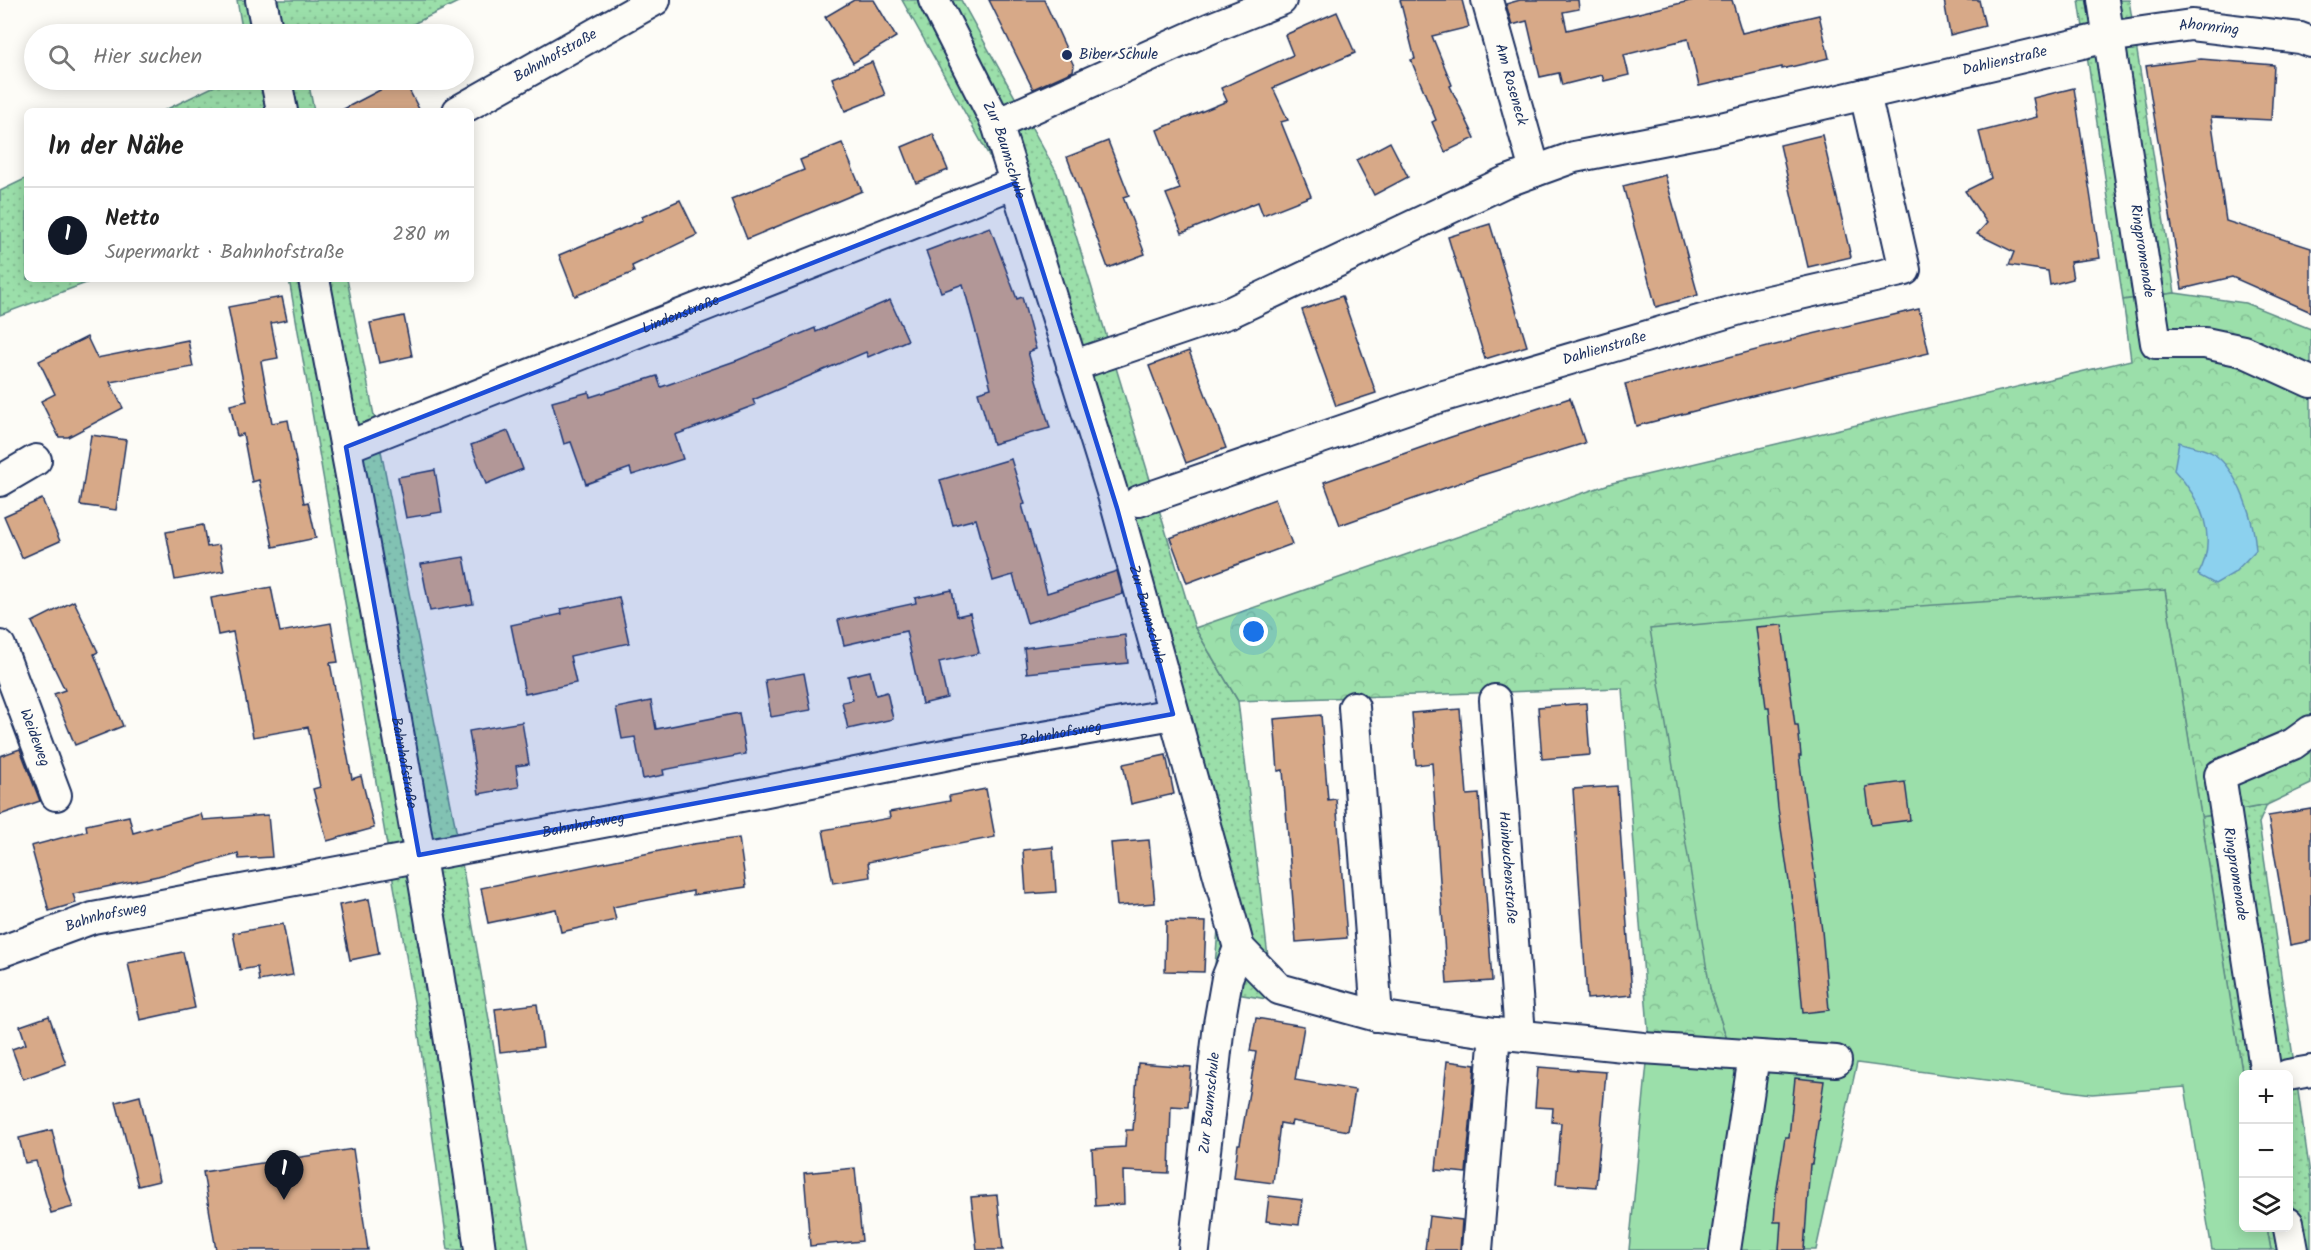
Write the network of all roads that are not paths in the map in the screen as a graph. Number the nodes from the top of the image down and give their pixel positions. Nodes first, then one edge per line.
1 (261, 0) edge
2 (655, 0) edge
3 (934, 0) edge
4 (1281, 0) edge
5 (1487, 0) edge
6 (2103, 0) edge
7 (266, 24) edge
8 (2108, 37) junction
9 (2311, 42) edge
10 (278, 90) edge
11 (1865, 94) junction
12 (281, 108) edge
13 (463, 108) edge
14 (997, 124) junction
15 (1535, 171) junction
16 (1016, 183) junction
17 (315, 282) edge
18 (1072, 366) junction
19 (2310, 379) edge
20 (346, 447) junction
21 (36, 460) dead end
22 (0, 481) edge
23 (1139, 501) dead end
24 (0, 646) edge
25 (1495, 700) dead end
26 (1354, 707) dead end
27 (1173, 714) junction
28 (2311, 731) edge
29 (56, 795) dead end
30 (419, 855) junction
31 (1239, 948) junction
32 (0, 952) edge
33 (1377, 1016) junction
34 (1508, 1034) junction
35 (1754, 1056) junction
36 (1836, 1061) dead end
37 (2265, 1070) edge
38 (2311, 1071) edge
39 (2293, 1074) edge
40 (2290, 1232) edge
41 (480, 1250) edge
42 (1194, 1250) edge
43 (1477, 1250) edge
44 (1725, 1250) edge
45 (2293, 1250) edge

1 - 7 street
2 - 13 street, Bahnhofstraße
3 - 14 street, Zur Baumschule
4 - 14 street
5 - 15 street, Am Roseneck
6 - 8 street, Ringpromenade
8 - 9 street, Ahornring
8 - 11 street, Dahlienstraße
8 - 19 street, Ringpromenade
10 - 12 street
11 - 15 street, Dahlienstraße
11 - 23 street, Dahlienstraße
14 - 16 street, Zur Baumschule
15 - 18 street, Dahlienstraße
16 - 18 street, Zur Baumschule
16 - 20 street, Lindenstraße
17 - 20 street, Bahnhofstraße
18 - 27 street, Zur Baumschule
20 - 30 street, Bahnhofstraße
21 - 22 street
24 - 29 street, Weideweg
25 - 34 street, Hainbuchenstraße
26 - 33 street
27 - 30 street, Bahnhofsweg
27 - 31 street, Zur Baumschule
28 - 37 street, Ringpromenade
30 - 32 street, Bahnhofsweg
30 - 41 street, Bahnhofstraße
31 - 33 street
31 - 42 street, Zur Baumschule
33 - 34 street
34 - 35 street
34 - 43 street, Hainbuchenstraße
35 - 36 street
35 - 44 street
38 - 39 street
40 - 45 street

